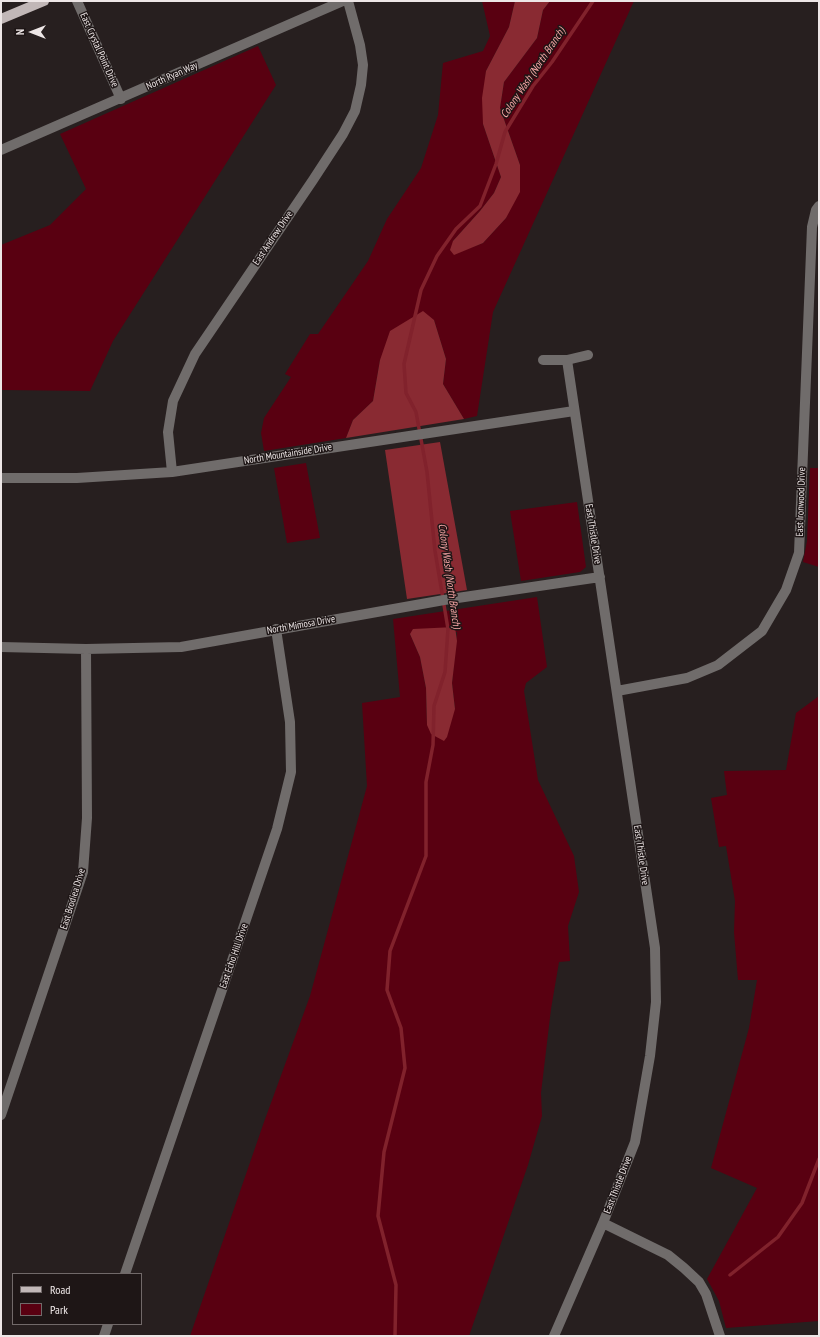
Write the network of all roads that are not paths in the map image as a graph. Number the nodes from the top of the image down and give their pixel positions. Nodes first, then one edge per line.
1 (44, 1) edge
2 (77, 1) edge
3 (343, 1) edge
4 (348, 1) edge
5 (1, 19) edge
6 (121, 99) junction
7 (1, 150) edge
8 (819, 206) edge
9 (588, 355) dead end
10 (543, 360) dead end
11 (567, 360) junction
12 (574, 411) junction
13 (172, 472) junction
14 (1, 478) edge
15 (600, 577) junction
16 (276, 629) junction
17 (1, 647) edge
18 (86, 649) junction
19 (618, 691) junction
20 (1, 1115) edge
21 (604, 1223) junction
22 (125, 1273) edge
23 (108, 1325) edge
24 (104, 1336) edge
25 (554, 1336) edge
26 (720, 1336) edge

1 - 5 main road
2 - 6 street, East Crystal Point Drive
3 - 6 street, North Ryan Way
4 - 13 street, East Andrew Drive
6 - 7 street, North Ryan Way
8 - 19 street, East Ironwood Drive
9 - 11 street
10 - 11 street
11 - 12 street, East Thistle Drive
12 - 13 street, North Mountainside Drive
12 - 15 street, East Thistle Drive
13 - 14 street, North Mountainside Drive
15 - 16 street, North Mimosa Drive
15 - 19 street, East Thistle Drive
16 - 18 street, North Mimosa Drive
16 - 22 street, East Echo Hill Drive
17 - 18 street, North Mimosa Drive
18 - 20 street, East Brodiea Drive
19 - 21 street, East Thistle Drive
21 - 25 street, East Thistle Drive
21 - 26 street
23 - 24 street

